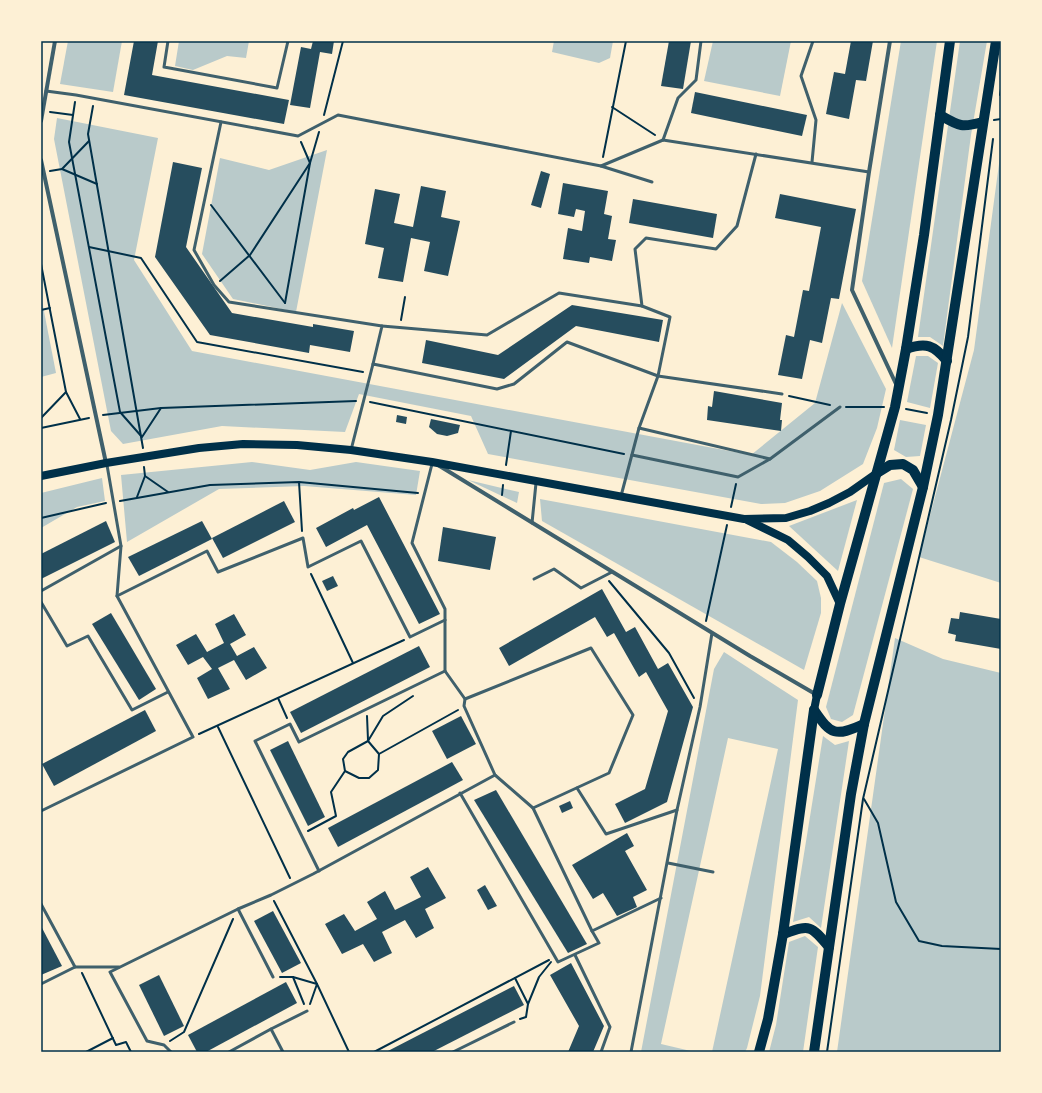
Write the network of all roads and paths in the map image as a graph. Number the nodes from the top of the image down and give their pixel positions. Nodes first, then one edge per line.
1 (55, 41) edge
2 (168, 41) edge
3 (288, 41) edge
4 (344, 41) edge
5 (626, 41) edge
6 (701, 41) edge
7 (813, 41) edge
8 (890, 41) edge
9 (950, 41) edge
10 (996, 41) edge
11 (1001, 89) edge
12 (46, 91) junction
13 (76, 95) junction
14 (1000, 97) dead end
15 (94, 99) junction
16 (612, 107) junction
17 (43, 111) junction
18 (73, 115) junction
19 (940, 116) junction
20 (996, 119) dead end
21 (41, 121) edge
22 (222, 122) junction
23 (322, 122) junction
24 (983, 122) junction
25 (995, 127) dead end
26 (994, 135) dead end
27 (298, 136) junction
28 (90, 140) junction
29 (663, 140) junction
30 (756, 154) junction
31 (72, 158) junction
32 (41, 160) edge
33 (812, 162) junction
34 (310, 163) junction
35 (601, 166) junction
36 (62, 169) junction
37 (44, 172) junction
38 (869, 172) junction
39 (76, 175) junction
40 (652, 182) dead end
41 (97, 184) junction
42 (206, 198) junction
43 (89, 247) junction
44 (109, 252) junction
45 (250, 255) junction
46 (41, 264) edge
47 (214, 286) junction
48 (405, 297) dead end
49 (642, 306) junction
50 (50, 308) junction
51 (41, 310) edge
52 (382, 326) junction
53 (400, 328) junction
54 (906, 350) junction
55 (947, 361) junction
56 (373, 364) junction
57 (370, 373) junction
58 (658, 376) junction
59 (898, 388) junction
60 (66, 392) junction
61 (782, 394) joint
62 (840, 407) junction
63 (895, 407) junction
64 (161, 408) dead end
65 (938, 415) junction
66 (96, 416) junction
67 (41, 418) edge
68 (80, 419) junction
69 (951, 420) junction
70 (41, 428) edge
71 (638, 428) junction
72 (142, 437) junction
73 (351, 450) junction
74 (632, 455) junction
75 (144, 458) junction
76 (770, 459) junction
77 (432, 462) junction
78 (106, 463) junction
79 (877, 473) junction
80 (41, 476) edge
81 (145, 476) junction
82 (738, 477) junction
83 (536, 481) junction
84 (299, 482) junction
85 (923, 487) junction
86 (168, 492) junction
87 (424, 493) junction
88 (621, 496) junction
89 (136, 498) junction
90 (113, 502) junction
91 (729, 516) junction
92 (41, 518) edge
93 (744, 519) junction
94 (532, 523) junction
95 (303, 538) junction
96 (121, 546) junction
97 (308, 567) junction
98 (612, 572) junction
99 (605, 576) junction
100 (534, 579) dead end
101 (41, 591) edge
102 (117, 596) junction
103 (41, 602) edge
104 (840, 604) junction
105 (445, 620) junction
106 (705, 628) junction
107 (712, 633) junction
108 (410, 637) junction
109 (353, 663) junction
110 (445, 670) junction
111 (168, 692) junction
112 (419, 692) dead end
113 (817, 695) junction
114 (278, 698) junction
115 (465, 699) junction
116 (464, 706) junction
117 (700, 708) junction
118 (367, 709) junction
119 (814, 710) junction
120 (290, 724) junction
121 (864, 724) junction
122 (217, 726) junction
123 (193, 738) junction
124 (368, 741) junction
125 (379, 754) junction
126 (345, 771) junction
127 (496, 775) junction
128 (577, 788) junction
129 (460, 793) junction
130 (852, 794) junction
131 (863, 799) junction
132 (533, 808) junction
133 (678, 810) junction
134 (41, 811) edge
135 (302, 835) junction
136 (668, 863) junction
137 (319, 871) junction
138 (713, 872) dead end
139 (293, 884) junction
140 (271, 895) junction
141 (661, 898) junction
142 (41, 904) edge
143 (238, 909) junction
144 (592, 932) junction
145 (783, 934) junction
146 (829, 947) junction
147 (1001, 948) edge
148 (575, 955) junction
149 (555, 957) junction
150 (75, 967) junction
151 (79, 967) junction
152 (121, 967) junction
153 (273, 977) joint
154 (293, 977) junction
155 (515, 978) junction
156 (41, 984) edge
157 (317, 984) junction
158 (528, 1004) junction
159 (307, 1011) junction
160 (514, 1022) joint
161 (271, 1029) junction
162 (113, 1038) junction
163 (164, 1045) junction
164 (86, 1052) edge
165 (131, 1052) edge
166 (171, 1052) edge
167 (229, 1052) edge
168 (283, 1052) edge
169 (349, 1052) edge
170 (374, 1052) edge
171 (453, 1052) edge
172 (601, 1052) edge
173 (631, 1052) edge
174 (759, 1052) edge
175 (814, 1052) edge
176 (827, 1052) edge

1 - 12 street
2 - 3 lane
4 - 23 path
5 - 16 path
6 - 29 lane
7 - 33 lane
8 - 38 street
9 - 19 main road
10 - 24 main road
11 - 14 path
12 - 13 lane
12 - 17 street
13 - 15 lane
13 - 18 path
15 - 22 lane
15 - 28 path
16 - 29 path
16 - 35 path
17 - 18 path
17 - 21 street
18 - 31 path
19 - 24 main road
19 - 54 main road
20 - 25 path
22 - 27 lane
22 - 42 lane
23 - 27 lane
23 - 34 path
23 - 35 lane
24 - 55 main road
26 - 69 path
27 - 34 path
28 - 31 path
28 - 41 path
29 - 30 lane
29 - 35 lane
30 - 33 lane
30 - 49 lane
31 - 36 path
31 - 39 path
32 - 37 street
33 - 38 lane
34 - 45 path
34 - 45 path
35 - 40 lane
36 - 37 path
36 - 39 path
37 - 66 street
38 - 59 street
39 - 41 path
39 - 43 path
41 - 44 path
42 - 45 path
42 - 47 lane
43 - 44 path
43 - 72 path
44 - 57 path
44 - 72 path
45 - 47 path
46 - 50 path
47 - 52 lane
48 - 53 path
49 - 53 lane
49 - 58 lane
50 - 51 path
50 - 60 path
52 - 53 lane
52 - 56 lane
54 - 55 main road
54 - 59 main road
55 - 65 main road
56 - 57 lane
56 - 58 lane
57 - 73 lane
58 - 61 lane
58 - 71 lane
59 - 63 main road
60 - 67 path
60 - 68 path
61 - 62 path
62 - 63 path
62 - 76 lane
63 - 65 path
63 - 79 main road
64 - 72 path
65 - 69 path
65 - 85 main road
66 - 68 path
66 - 78 street
68 - 70 path
69 - 131 path
71 - 74 lane
71 - 76 lane
72 - 75 path
73 - 75 main road
73 - 77 main road
74 - 82 lane
74 - 88 lane
75 - 78 main road
75 - 81 path
76 - 82 lane
77 - 83 main road
77 - 87 lane
77 - 94 street
78 - 80 main road
78 - 90 lane
79 - 85 main road
79 - 93 main road
79 - 104 main road
81 - 86 path
81 - 89 path
82 - 91 path
83 - 88 main road
83 - 94 lane
84 - 86 path
84 - 87 path
84 - 95 path
85 - 121 main road
86 - 89 path
87 - 105 lane
88 - 91 main road
89 - 90 path
90 - 92 path
90 - 96 lane
91 - 93 main road
91 - 106 path
93 - 104 main road
94 - 98 street
95 - 97 lane
95 - 102 lane
96 - 101 lane
96 - 102 lane
97 - 108 lane
97 - 109 path
98 - 99 lane
98 - 106 street
99 - 100 lane
99 - 117 path
102 - 111 lane
103 - 111 lane
104 - 113 main road
105 - 108 lane
105 - 110 lane
106 - 107 street
107 - 113 street
107 - 117 lane
108 - 109 path
109 - 114 path
110 - 115 lane
110 - 118 lane
111 - 123 lane
112 - 124 path
113 - 119 main road
114 - 120 path
114 - 122 path
115 - 116 lane
115 - 128 lane
116 - 125 path
116 - 127 lane
117 - 133 lane
118 - 120 lane
118 - 124 path
119 - 121 main road
119 - 145 main road
120 - 135 lane
121 - 130 main road
122 - 123 path
122 - 139 path
123 - 134 lane
124 - 125 path
124 - 126 path
125 - 126 path
126 - 135 path
127 - 129 lane
127 - 132 lane
128 - 132 lane
128 - 133 lane
129 - 137 lane
129 - 149 lane
130 - 131 path
130 - 146 main road
131 - 147 path
131 - 176 path
132 - 144 lane
133 - 136 lane
135 - 137 lane
136 - 138 lane
136 - 141 lane
137 - 139 lane
139 - 140 lane
140 - 143 lane
140 - 157 path
141 - 144 lane
141 - 173 lane
142 - 150 lane
143 - 152 lane
143 - 153 lane
143 - 163 path
144 - 148 lane
145 - 146 main road
145 - 174 main road
146 - 175 main road
148 - 149 lane
148 - 172 lane
149 - 155 path
149 - 158 path
150 - 151 lane
150 - 156 lane
151 - 152 lane
151 - 162 path
152 - 163 lane
153 - 154 path
154 - 157 path
154 - 159 path
155 - 158 path
155 - 170 path
157 - 159 path
157 - 169 path
158 - 160 path
159 - 161 lane
160 - 171 lane
161 - 167 lane
161 - 168 lane
162 - 164 path
162 - 165 path
163 - 166 lane

